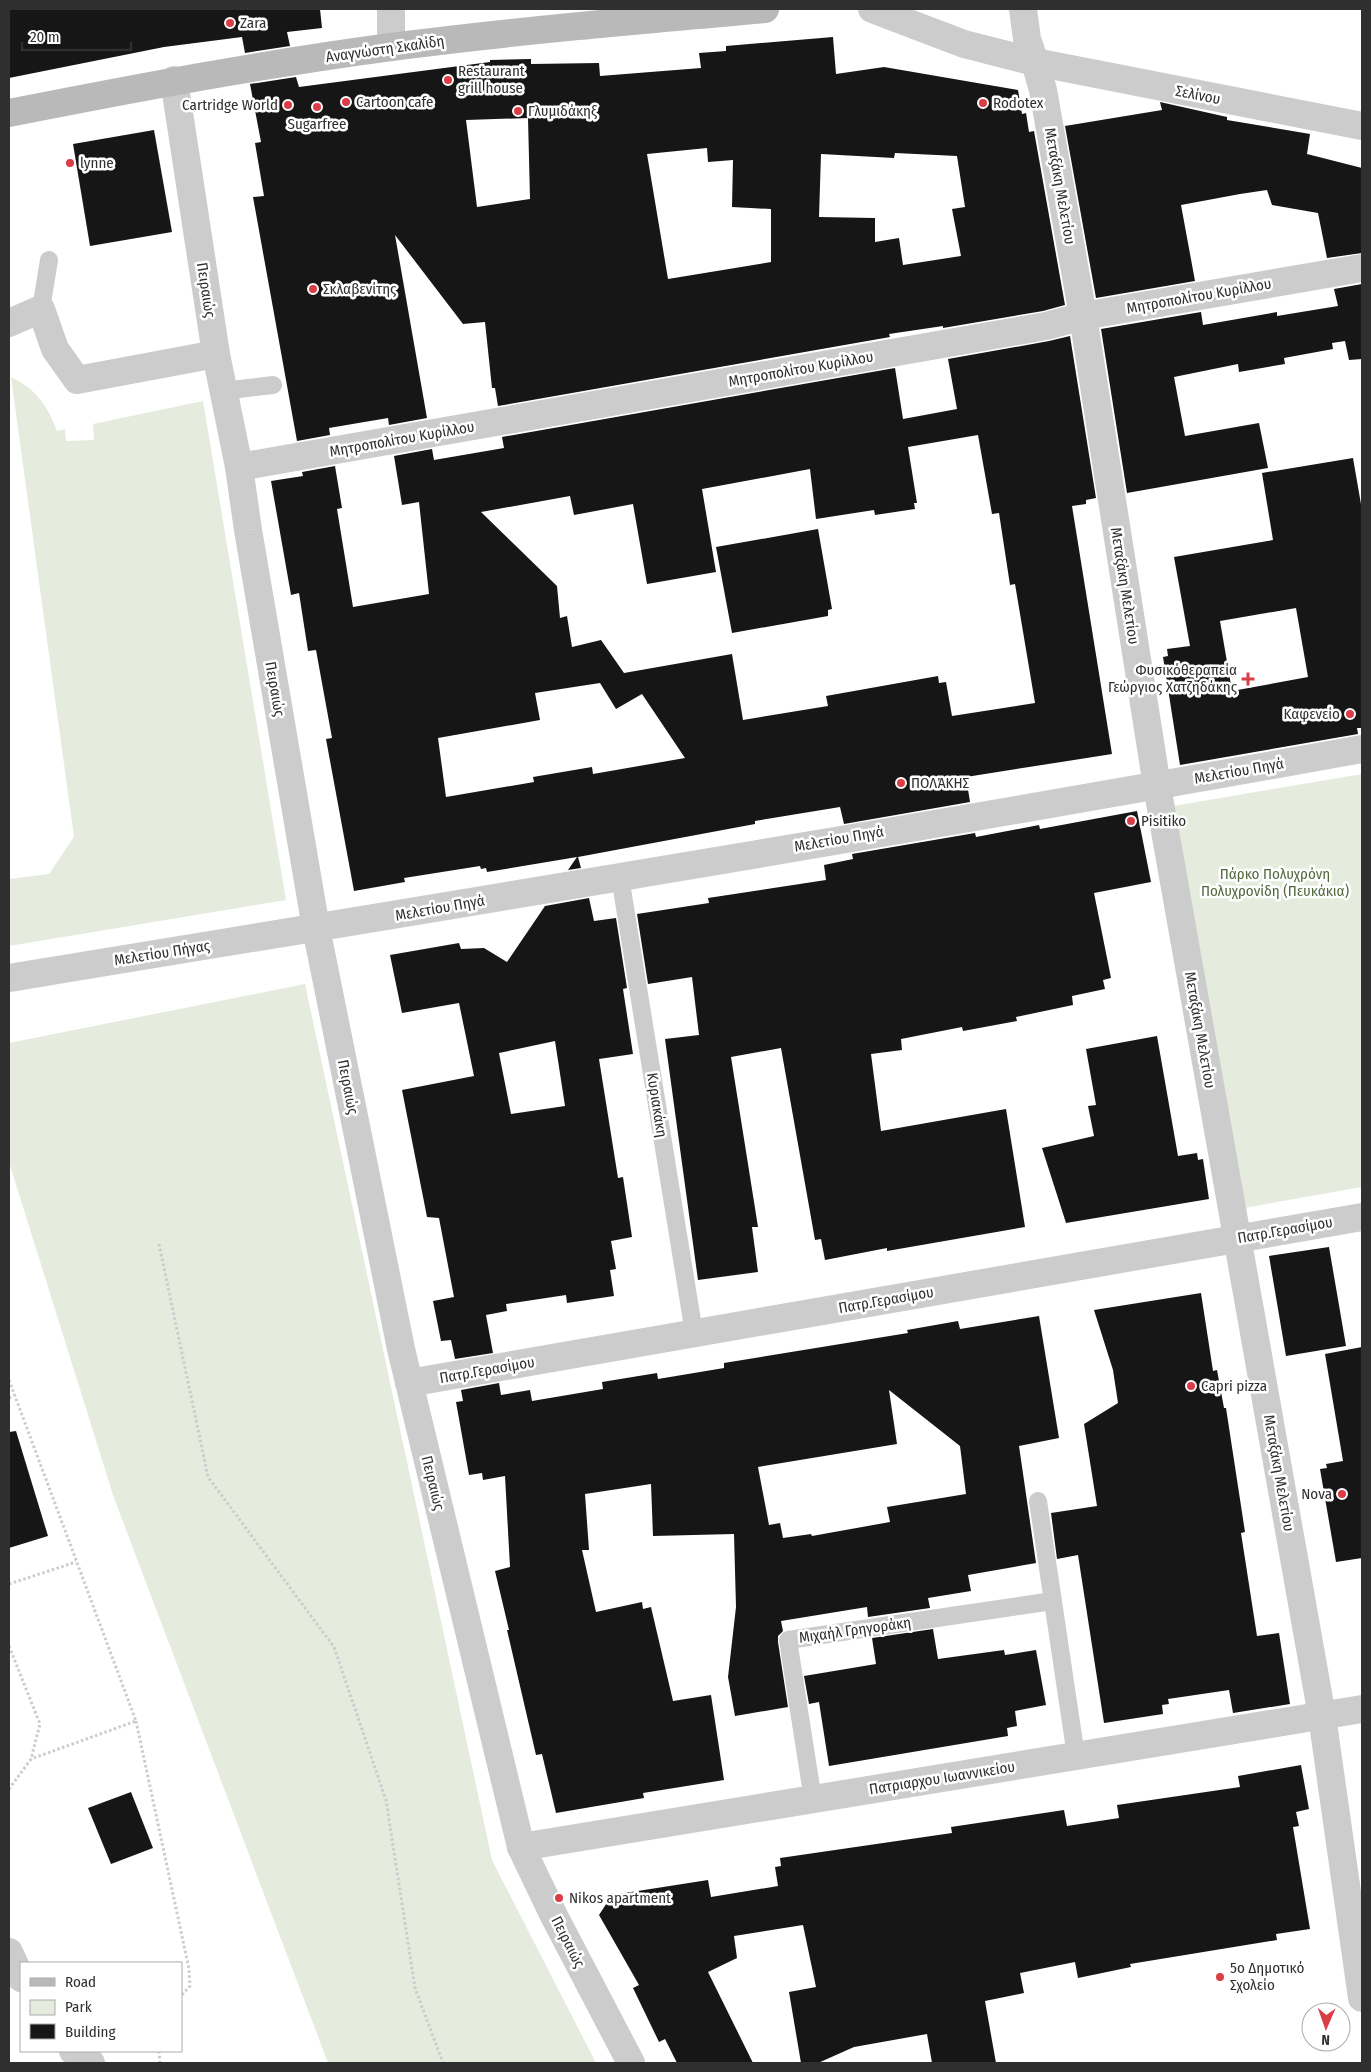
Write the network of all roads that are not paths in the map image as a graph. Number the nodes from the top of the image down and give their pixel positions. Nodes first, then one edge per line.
1 (391, 9) edge
2 (765, 9) edge
3 (872, 9) edge
4 (1022, 9) edge
5 (391, 47) junction
6 (1035, 62) junction
7 (174, 80) junction
8 (9, 113) edge
9 (1362, 126) edge
10 (49, 260) dead end
11 (1362, 268) edge
12 (41, 309) junction
13 (1083, 316) junction
14 (9, 323) edge
15 (216, 354) junction
16 (273, 385) dead end
17 (222, 392) junction
18 (239, 467) junction
19 (1362, 748) edge
20 (1157, 786) junction
21 (620, 876) junction
22 (316, 928) junction
23 (9, 978) edge
24 (1362, 1217) edge
25 (1237, 1238) junction
26 (694, 1333) junction
27 (409, 1383) junction
28 (1038, 1501) dead end
29 (1053, 1601) junction
30 (1362, 1709) edge
31 (1322, 1716) junction
32 (1076, 1756) junction
33 (813, 1800) junction
34 (521, 1847) junction
35 (9, 1952) edge
36 (20, 1976) edge
37 (1362, 1998) edge
38 (74, 2052) edge
39 (91, 2063) edge
40 (631, 2063) edge

1 - 5 street
2 - 5 main road, Αναγνώστη Σκαλίδη
3 - 6 street, Σελίνου
4 - 6 street, Μεταξάκη Μελετίου
5 - 7 main road, Αναγνώστη Σκαλίδη
6 - 9 street, Σελίνου
6 - 13 street, Μεταξάκη Μελετίου
7 - 8 main road, Αναγνώστη Σκαλίδη
7 - 15 street, Πειραιώς
10 - 12 lane
11 - 13 street, Μητροπολίτου Κυρίλλου
12 - 14 street
12 - 15 street
13 - 18 street, Μητροπολίτου Κυρίλλου
13 - 20 street, Μεταξάκη Μελετίου
15 - 17 street, Πειραιώς
16 - 17 lane
17 - 18 street, Πειραιώς
18 - 22 street, Πειραιώς
19 - 20 street, Μελετίου Πηγά
20 - 21 street, Μελετίου Πηγά
20 - 25 street, Μεταξάκη Μελετίου
21 - 22 street, Μελετίου Πηγά
21 - 26 lane, Κυριακάκη
22 - 23 street, Μελετίου Πήγας
22 - 27 street, Πειραιώς
24 - 25 street, Πατρ.Γερασίμου
25 - 26 street, Πατρ.Γερασίμου
25 - 31 street, Μεταξάκη Μελετίου
26 - 27 street, Πατρ.Γερασίμου
27 - 34 street, Πειραιώς
28 - 29 lane
29 - 32 lane
29 - 33 lane, Μιχαήλ Γρηγοράκη
30 - 31 street, Πατριαρχου Ιωαννικείου
31 - 32 street, Πατριαρχου Ιωαννικείου
31 - 37 street, Μεταξάκη Μελετίου
32 - 33 street, Πατριαρχου Ιωαννικείου
33 - 34 street, Πατριαρχου Ιωαννικείου
34 - 40 street, Πειραιώς
35 - 36 street
38 - 39 street

